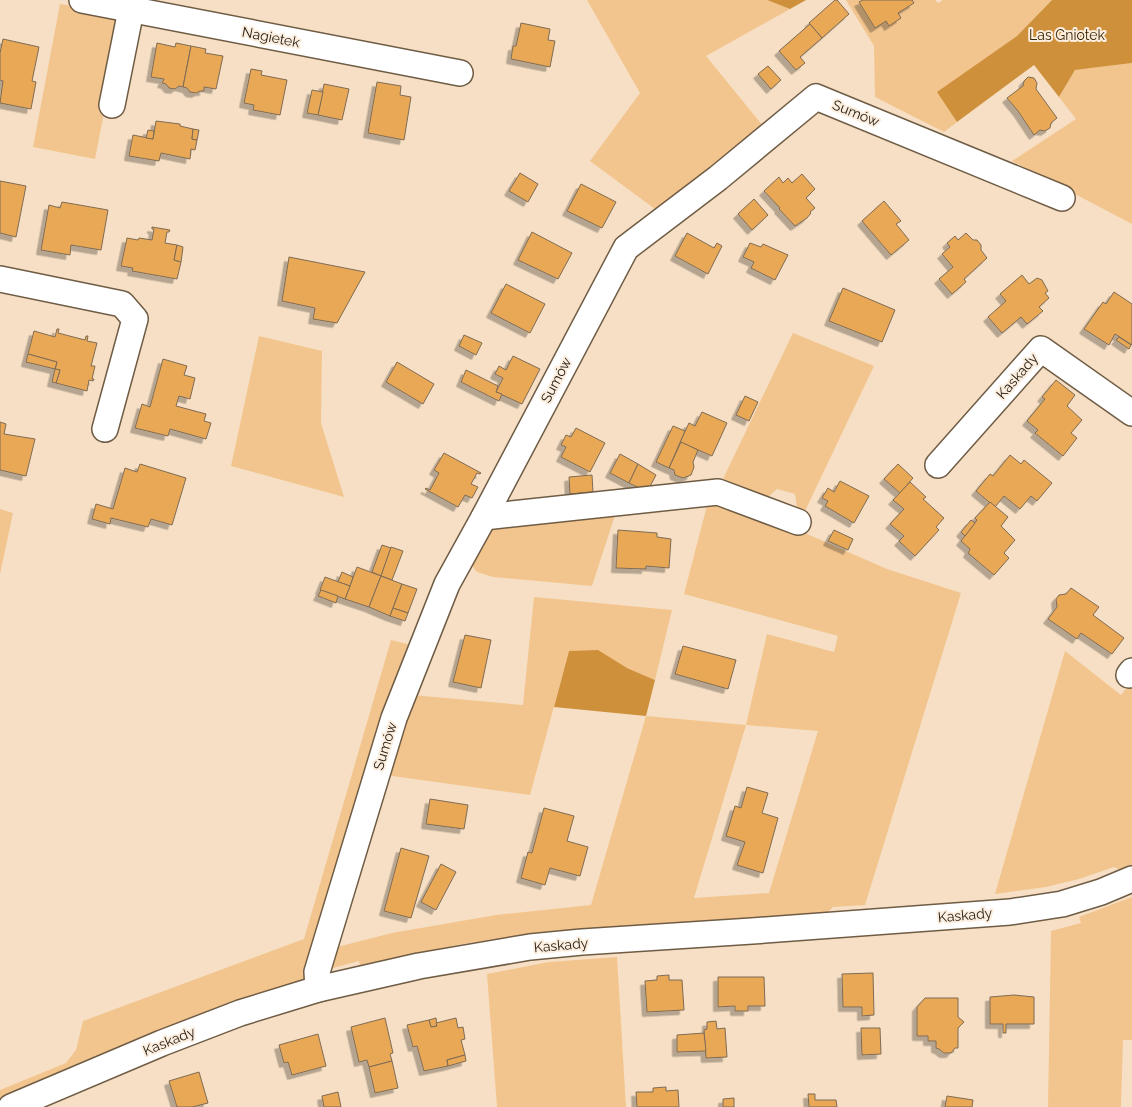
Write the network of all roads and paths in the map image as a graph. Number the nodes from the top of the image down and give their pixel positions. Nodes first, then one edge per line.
1 (82, 0) edge
2 (131, 10) junction
3 (460, 73) dead end
4 (112, 105) dead end
5 (1062, 198) dead end
6 (0, 278) edge
7 (1132, 413) edge
8 (105, 429) dead end
9 (938, 465) dead end
10 (484, 517) junction
11 (798, 522) dead end
12 (1132, 879) edge
13 (318, 989) junction
14 (11, 1107) edge

1 - 2 street, Nagietek
2 - 3 street, Nagietek
2 - 4 street
5 - 10 street, Sumów
6 - 8 street
7 - 9 street, Kaskady
10 - 11 street
10 - 13 street, Sumów
12 - 13 street, Kaskady
13 - 14 street, Kaskady

